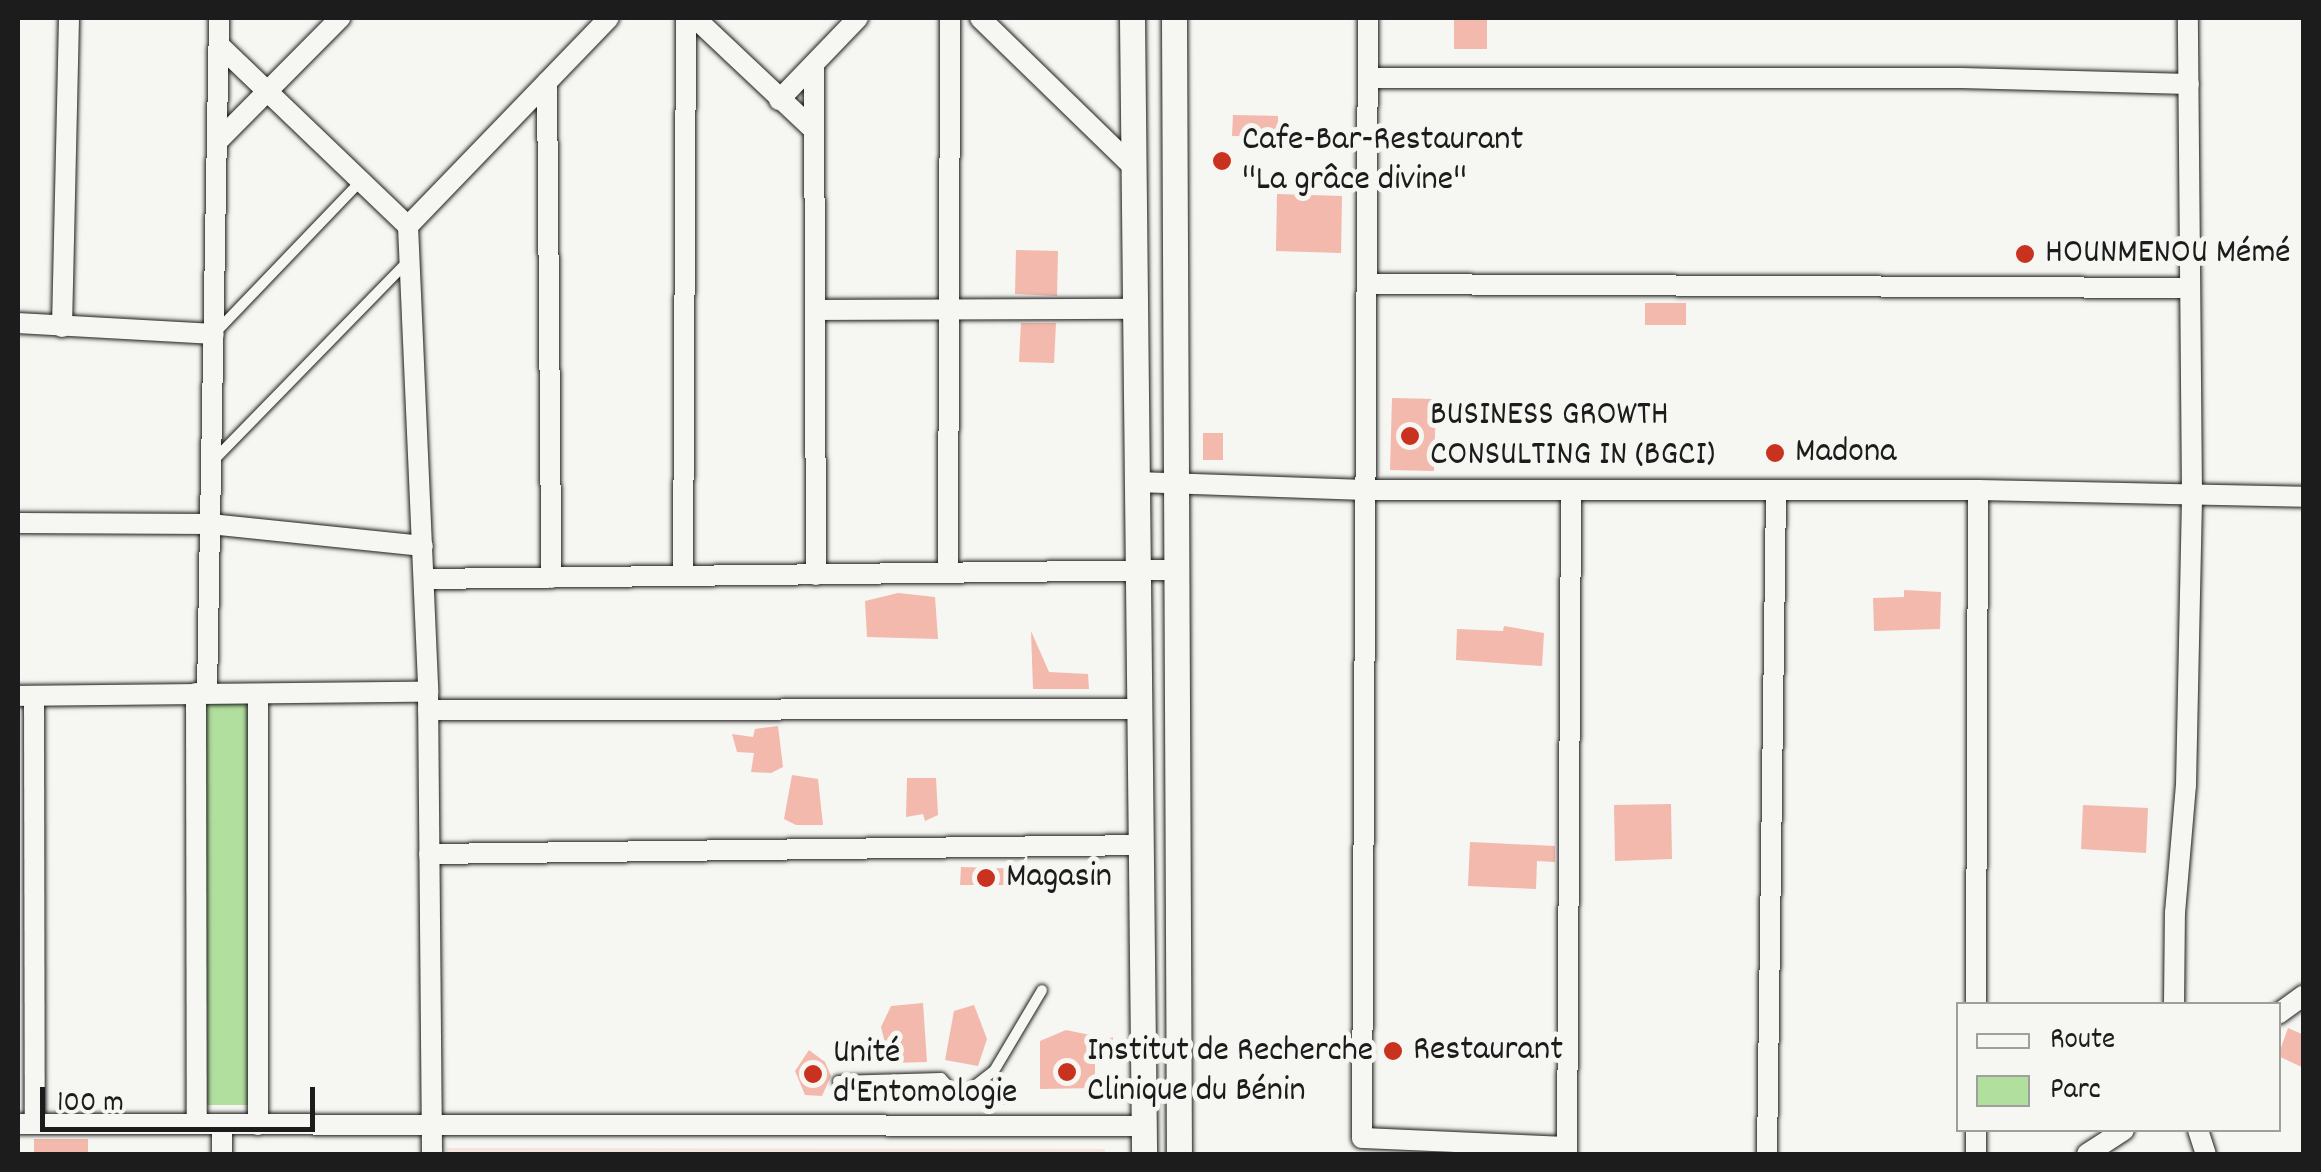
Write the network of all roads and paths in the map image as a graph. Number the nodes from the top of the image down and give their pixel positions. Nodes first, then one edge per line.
1 (69, 18) edge
2 (219, 18) edge
3 (340, 18) edge
4 (609, 18) edge
5 (686, 18) edge
6 (695, 18) edge
7 (858, 18) edge
8 (950, 18) edge
9 (980, 18) edge
10 (1132, 18) edge
11 (1174, 18) edge
12 (1368, 18) edge
13 (2188, 18) edge
14 (219, 45) junction
15 (814, 66) junction
16 (1368, 78) junction
17 (547, 82) junction
18 (2189, 84) junction
19 (267, 91) junction
20 (779, 100) junction
21 (814, 130) junction
22 (217, 142) junction
23 (1133, 167) junction
24 (361, 181) junction
25 (408, 226) junction
26 (410, 258) junction
27 (1367, 284) junction
28 (2189, 288) junction
29 (948, 309) junction
30 (1135, 309) junction
31 (815, 310) junction
32 (18, 323) edge
33 (62, 327) junction
34 (214, 334) junction
35 (212, 462) junction
36 (1137, 482) junction
37 (1176, 483) junction
38 (1365, 490) junction
39 (1572, 490) junction
40 (1978, 490) junction
41 (1776, 492) junction
42 (2192, 495) junction
43 (2304, 497) edge
44 (18, 523) edge
45 (210, 524) junction
46 (423, 546) junction
47 (1177, 570) junction
48 (1138, 571) junction
49 (948, 573) junction
50 (816, 574) junction
51 (684, 576) junction
52 (551, 578) junction
53 (424, 580) junction
54 (202, 693) junction
55 (258, 694) junction
56 (26, 696) edge
57 (428, 701) junction
58 (1140, 709) junction
59 (24, 823) edge
60 (1141, 845) junction
61 (430, 854) junction
62 (26, 954) edge
63 (1042, 990) dead end
64 (2304, 995) edge
65 (1976, 1002) edge
66 (2174, 1002) edge
67 (2281, 1012) edge
68 (838, 1081) dead end
69 (26, 1124) edge
70 (197, 1124) junction
71 (222, 1124) junction
72 (258, 1125) junction
73 (432, 1125) junction
74 (1144, 1126) junction
75 (2121, 1132) edge
76 (1567, 1151) edge
77 (222, 1154) edge
78 (432, 1154) edge
79 (1144, 1154) edge
80 (1179, 1154) edge
81 (1767, 1154) edge
82 (2086, 1154) edge

1 - 33 street
2 - 14 street
3 - 19 street
4 - 17 street
5 - 51 street
6 - 20 street
7 - 15 street
8 - 29 street
9 - 23 street
10 - 23 street
11 - 37 street
12 - 16 street
13 - 18 street
14 - 19 street
14 - 22 street
15 - 20 street
15 - 21 street
16 - 18 street
16 - 27 street
17 - 25 street
17 - 52 street
18 - 28 street
19 - 22 street
19 - 24 street
20 - 21 street
21 - 31 street
22 - 34 street
23 - 30 street
24 - 25 street
24 - 34 lane
25 - 26 street
26 - 35 lane
26 - 46 street
27 - 28 street
27 - 38 street
28 - 42 street
29 - 30 street
29 - 31 street
29 - 49 street
30 - 36 street
31 - 50 street
32 - 33 street
33 - 34 street
34 - 35 street
35 - 45 street
36 - 37 street
36 - 48 street
37 - 38 street
37 - 47 street
38 - 39 street
38 - 76 street
39 - 41 street
39 - 76 street
40 - 41 street
40 - 42 street
40 - 65 street
41 - 81 street
42 - 43 street
42 - 66 street
44 - 45 street
45 - 46 street
45 - 54 street
46 - 53 street
47 - 48 street
47 - 80 street
48 - 49 street
48 - 58 street
49 - 50 street
50 - 51 street
51 - 52 street
52 - 53 street
53 - 57 street
54 - 55 street
54 - 56 street
54 - 70 street
55 - 57 street
55 - 72 street
56 - 59 street
57 - 58 street
57 - 61 street
58 - 60 street
59 - 62 street
60 - 61 street
60 - 74 street
61 - 73 street
62 - 69 street
63 - 68 lane
64 - 67 street
69 - 70 street
70 - 71 street
71 - 72 street
71 - 77 street
72 - 73 street
73 - 74 street
73 - 78 street
74 - 79 street
75 - 82 street

